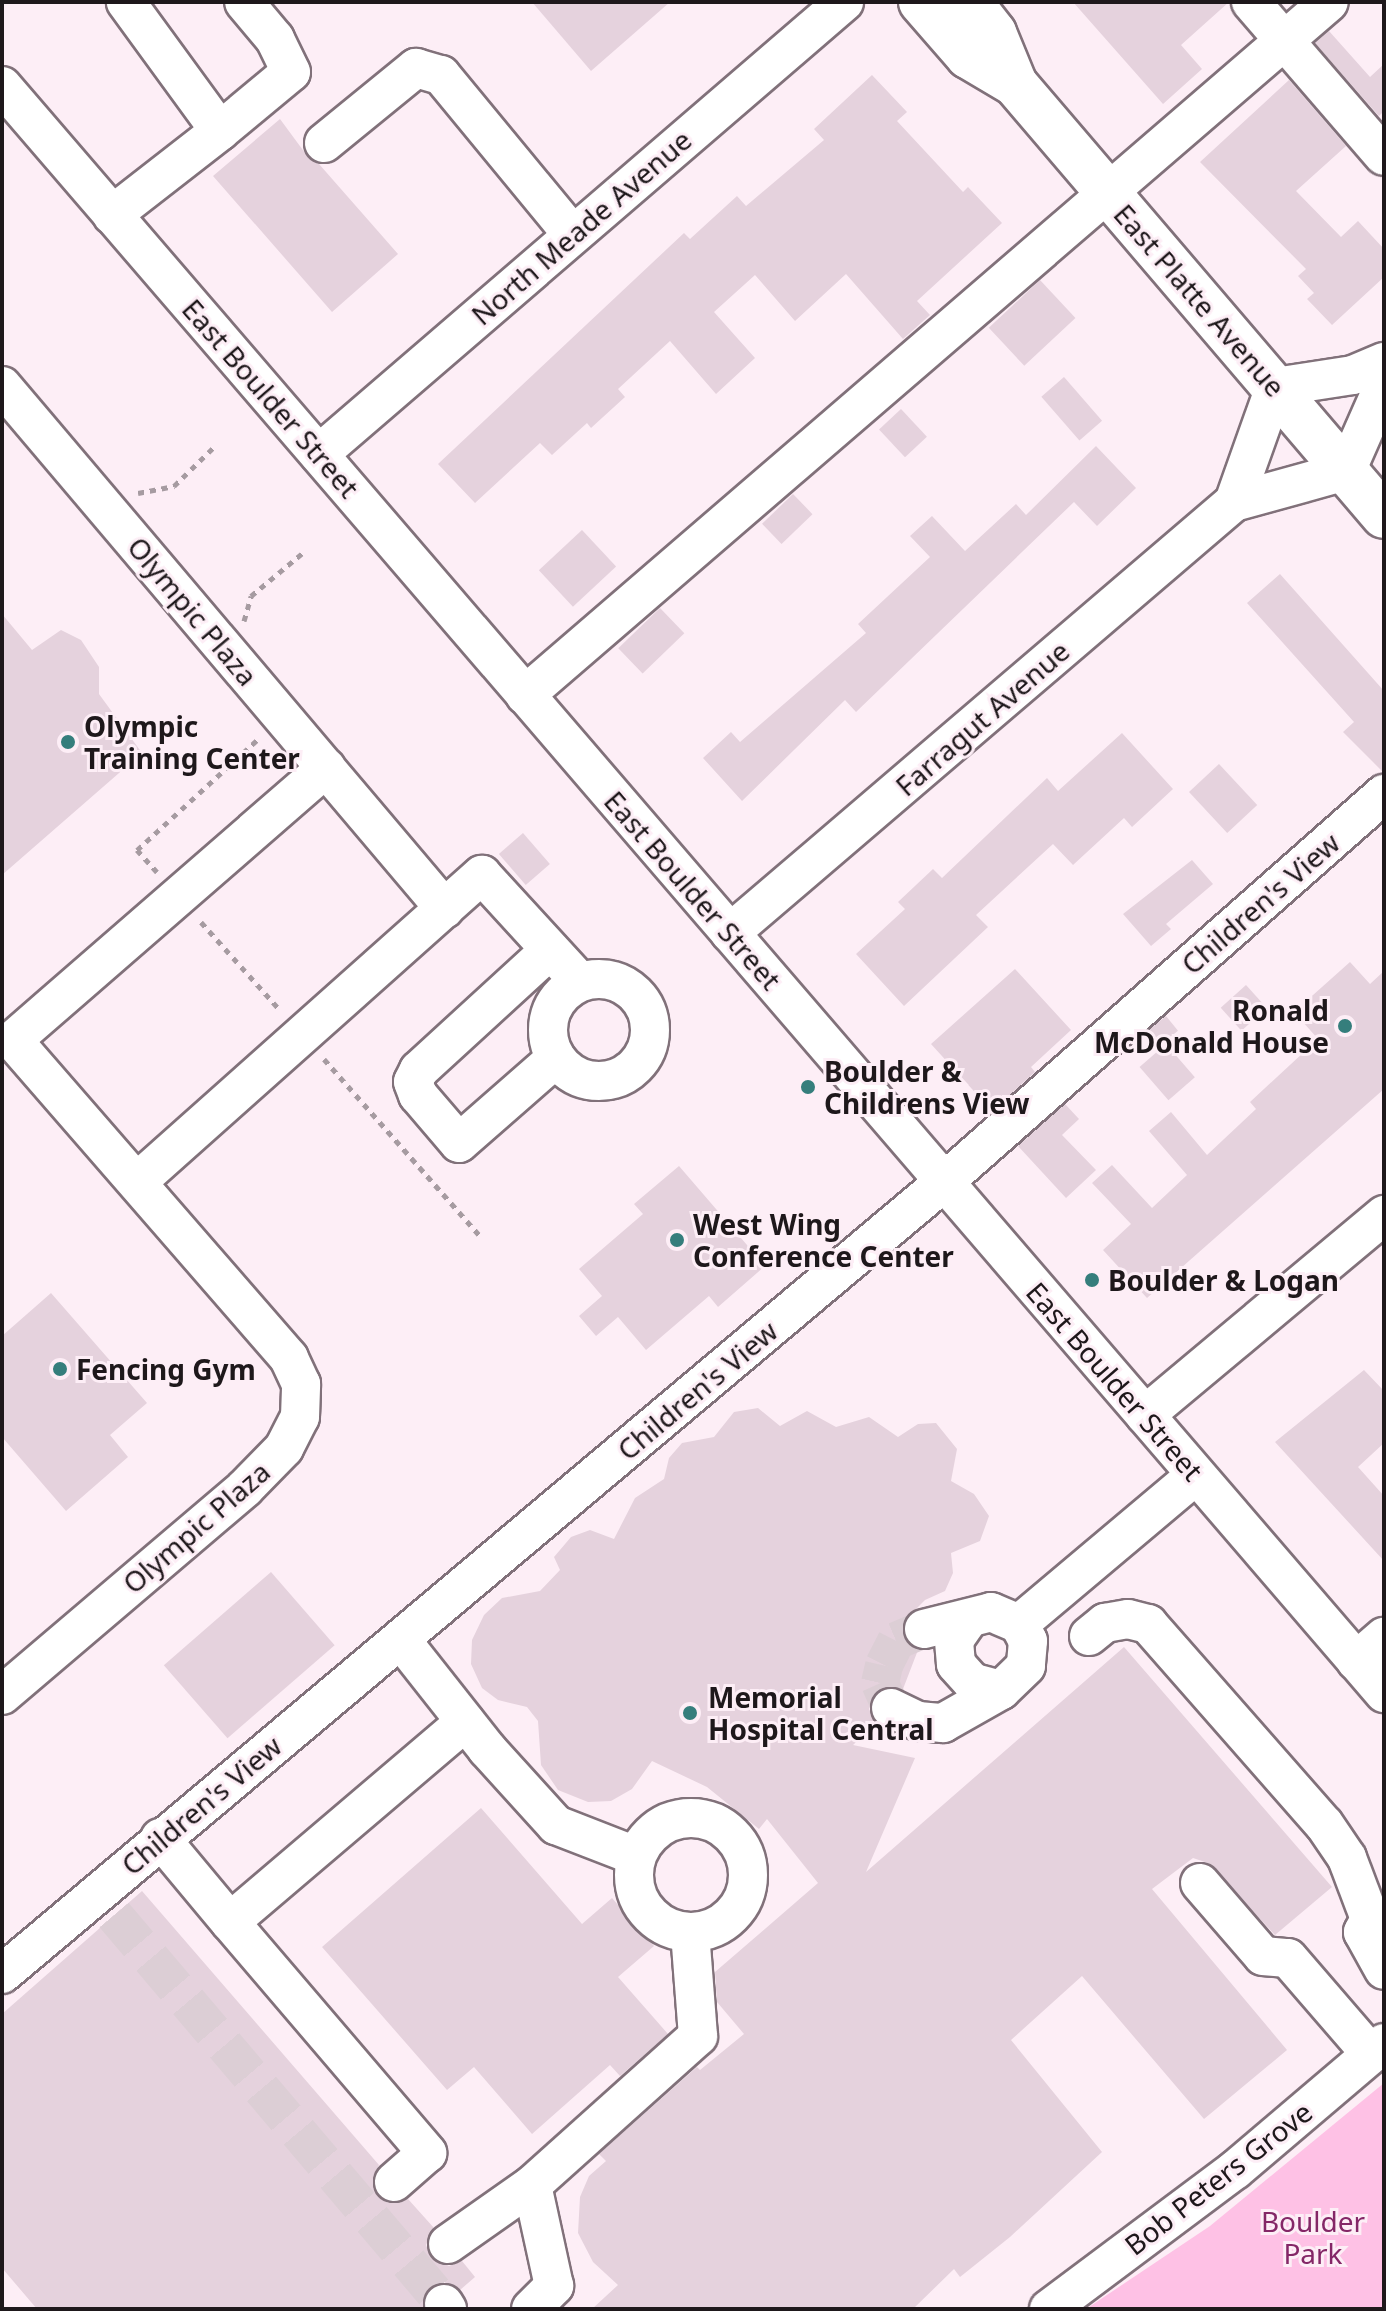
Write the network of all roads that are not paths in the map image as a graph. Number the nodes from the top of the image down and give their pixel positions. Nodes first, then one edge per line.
1 (126, 2) edge
2 (244, 2) edge
3 (844, 2) edge
4 (921, 2) edge
5 (970, 2) edge
6 (1251, 2) edge
7 (1329, 2) edge
8 (1284, 40) junction
9 (1015, 84) junction
10 (2, 86) edge
11 (220, 131) junction
12 (324, 143) dead end
13 (1384, 156) edge
14 (1107, 192) junction
15 (112, 215) junction
16 (572, 234) junction
17 (1384, 362) edge
18 (1384, 385) edge
19 (2, 386) edge
20 (1275, 387) junction
21 (319, 454) junction
22 (1346, 471) junction
23 (1234, 502) junction
24 (1384, 516) edge
25 (525, 695) junction
26 (326, 768) junction
27 (1384, 794) edge
28 (445, 909) junction
29 (730, 933) junction
30 (550, 950) junction
31 (580, 982) junction
32 (556, 1058) junction
33 (137, 1182) junction
34 (944, 1182) junction
35 (1384, 1215) edge
36 (1145, 1415) junction
37 (1196, 1475) junction
38 (968, 1620) junction
39 (1019, 1624) junction
40 (924, 1629) tunnel mouth
41 (1089, 1636) dead end
42 (401, 1640) junction
43 (1370, 1649) edge
44 (1001, 1690) junction
45 (1384, 1693) edge
46 (2, 1695) edge
47 (891, 1708) dead end
48 (465, 1722) junction
49 (160, 1838) junction
50 (636, 1856) junction
51 (1200, 1883) dead end
52 (230, 1922) junction
53 (1377, 1924) edge
54 (690, 1932) junction
55 (1384, 1970) edge
56 (16, 1976) edge
57 (1378, 2048) edge
58 (394, 2182) dead end
59 (532, 2185) junction
60 (448, 2244) dead end
61 (531, 2309) edge
62 (1049, 2309) edge

1 - 11 street
2 - 11 street
3 - 16 street, North Meade Avenue
4 - 9 main road, East Platte Avenue
5 - 9 main road, East Platte Avenue
6 - 8 street
7 - 8 street
8 - 13 street
8 - 14 street
9 - 14 main road, East Platte Avenue
10 - 15 street, East Boulder Street
11 - 15 street
12 - 16 street
14 - 20 main road, East Platte Avenue
14 - 25 street
15 - 21 street, East Boulder Street
16 - 21 street, North Meade Avenue
17 - 20 street
18 - 22 street
19 - 26 street, Olympic Plaza
20 - 22 main road, East Platte Avenue
20 - 23 street, Farragut Avenue
21 - 25 street, East Boulder Street
22 - 23 street, Farragut Avenue
22 - 24 main road, East Platte Avenue
23 - 29 street, Farragut Avenue
25 - 29 street, East Boulder Street
26 - 28 street, Olympic Plaza
26 - 33 street, Olympic Plaza
27 - 34 street, Children's View
28 - 30 street
28 - 33 street
29 - 34 street, East Boulder Street
30 - 31 street
30 - 32 street
31 - 32 street
31 - 32 street
33 - 46 street, Olympic Plaza
34 - 36 street, East Boulder Street
34 - 42 street, Children's View
35 - 36 street
36 - 37 street, East Boulder Street
37 - 39 street
37 - 43 street, East Boulder Street
38 - 39 street
38 - 40 street
38 - 44 street
39 - 44 street
41 - 53 street
42 - 48 street
42 - 49 street, Children's View
43 - 45 street, East Boulder Street
44 - 47 street
48 - 50 street
48 - 52 street
49 - 52 street
49 - 56 street, Children's View
50 - 54 street
50 - 54 street
51 - 57 street
52 - 58 street
53 - 55 street
54 - 59 street
57 - 62 street, Bob Peters Grove
59 - 60 street
59 - 61 street

